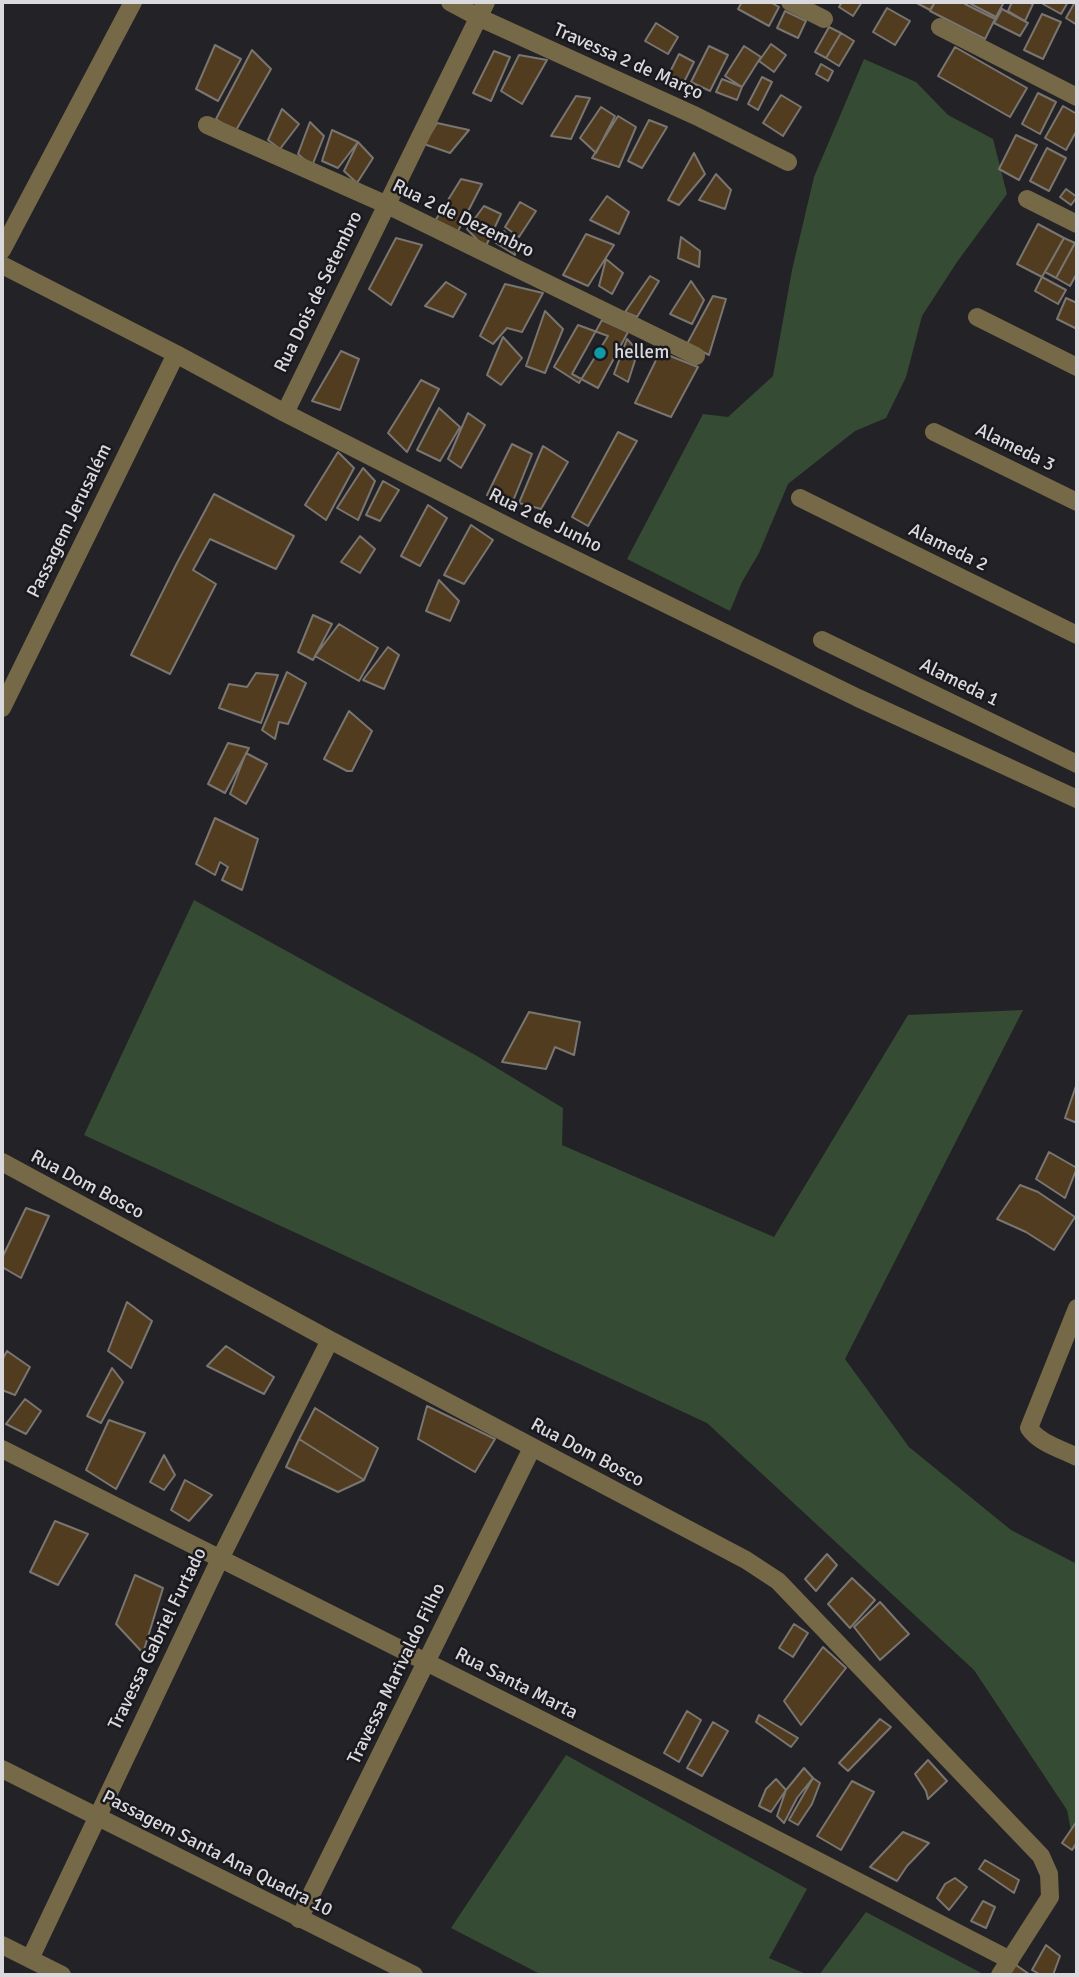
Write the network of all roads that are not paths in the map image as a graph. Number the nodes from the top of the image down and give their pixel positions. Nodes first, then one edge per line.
1 (133, 2) edge
2 (450, 2) edge
3 (789, 2) edge
4 (482, 9) edge
5 (824, 19) dead end
6 (940, 27) dead end
7 (1077, 97) edge
8 (207, 125) dead end
9 (788, 162) dead end
10 (1027, 199) dead end
11 (385, 204) junction
12 (1077, 224) edge
13 (2, 250) edge
14 (2, 265) edge
15 (977, 317) dead end
16 (176, 354) junction
17 (696, 356) dead end
18 (1077, 368) edge
19 (285, 413) junction
20 (934, 432) dead end
21 (800, 498) dead end
22 (1077, 502) edge
23 (1077, 635) edge
24 (822, 640) dead end
25 (2, 708) edge
26 (1077, 764) edge
27 (1077, 799) edge
28 (2, 1163) edge
29 (1077, 1308) edge
30 (330, 1340) junction
31 (532, 1448) junction
32 (2, 1449) edge
33 (1077, 1457) edge
34 (220, 1559) junction
35 (426, 1662) junction
36 (2, 1769) edge
37 (96, 1817) junction
38 (299, 1919) junction
39 (2, 1945) edge
40 (30, 1959) junction
41 (1005, 1968) edge
42 (62, 1975) edge
43 (414, 1975) edge

1 - 13 street
2 - 4 street, Travessa 2 de Março
3 - 5 street
4 - 9 street, Travessa 2 de Março
4 - 11 street, Rua Dois de Setembro
6 - 7 street
8 - 11 street, Rua 2 de Dezembro
10 - 12 street
11 - 17 street, Rua 2 de Dezembro
11 - 19 street, Rua Dois de Setembro
14 - 16 street, Rua 2 de Junho
15 - 18 street
16 - 19 street, Rua 2 de Junho
16 - 25 street, Passagem Jerusalém
19 - 27 street, Rua 2 de Junho
20 - 22 street, Alameda 3
21 - 23 street, Alameda 2
24 - 26 street, Alameda 1
28 - 30 street, Rua Dom Bosco
29 - 33 street
30 - 31 street, Rua Dom Bosco
30 - 34 street, Travessa Gabriel Furtado
31 - 35 street, Travessa Marivaldo Filho
31 - 41 street, Rua Dom Bosco
32 - 34 street, Rua Santa Marta
34 - 35 street, Rua Santa Marta
34 - 37 street, Travessa Gabriel Furtado
35 - 38 street, Travessa Marivaldo Filho
35 - 41 street, Rua Santa Marta
36 - 37 street, Passagem Santa Ana Quadra 10
37 - 38 street, Passagem Santa Ana Quadra 10
37 - 40 street, Travessa Gabriel Furtado
38 - 43 street, Passagem Santa Ana Quadra 10
39 - 40 street
40 - 42 street

